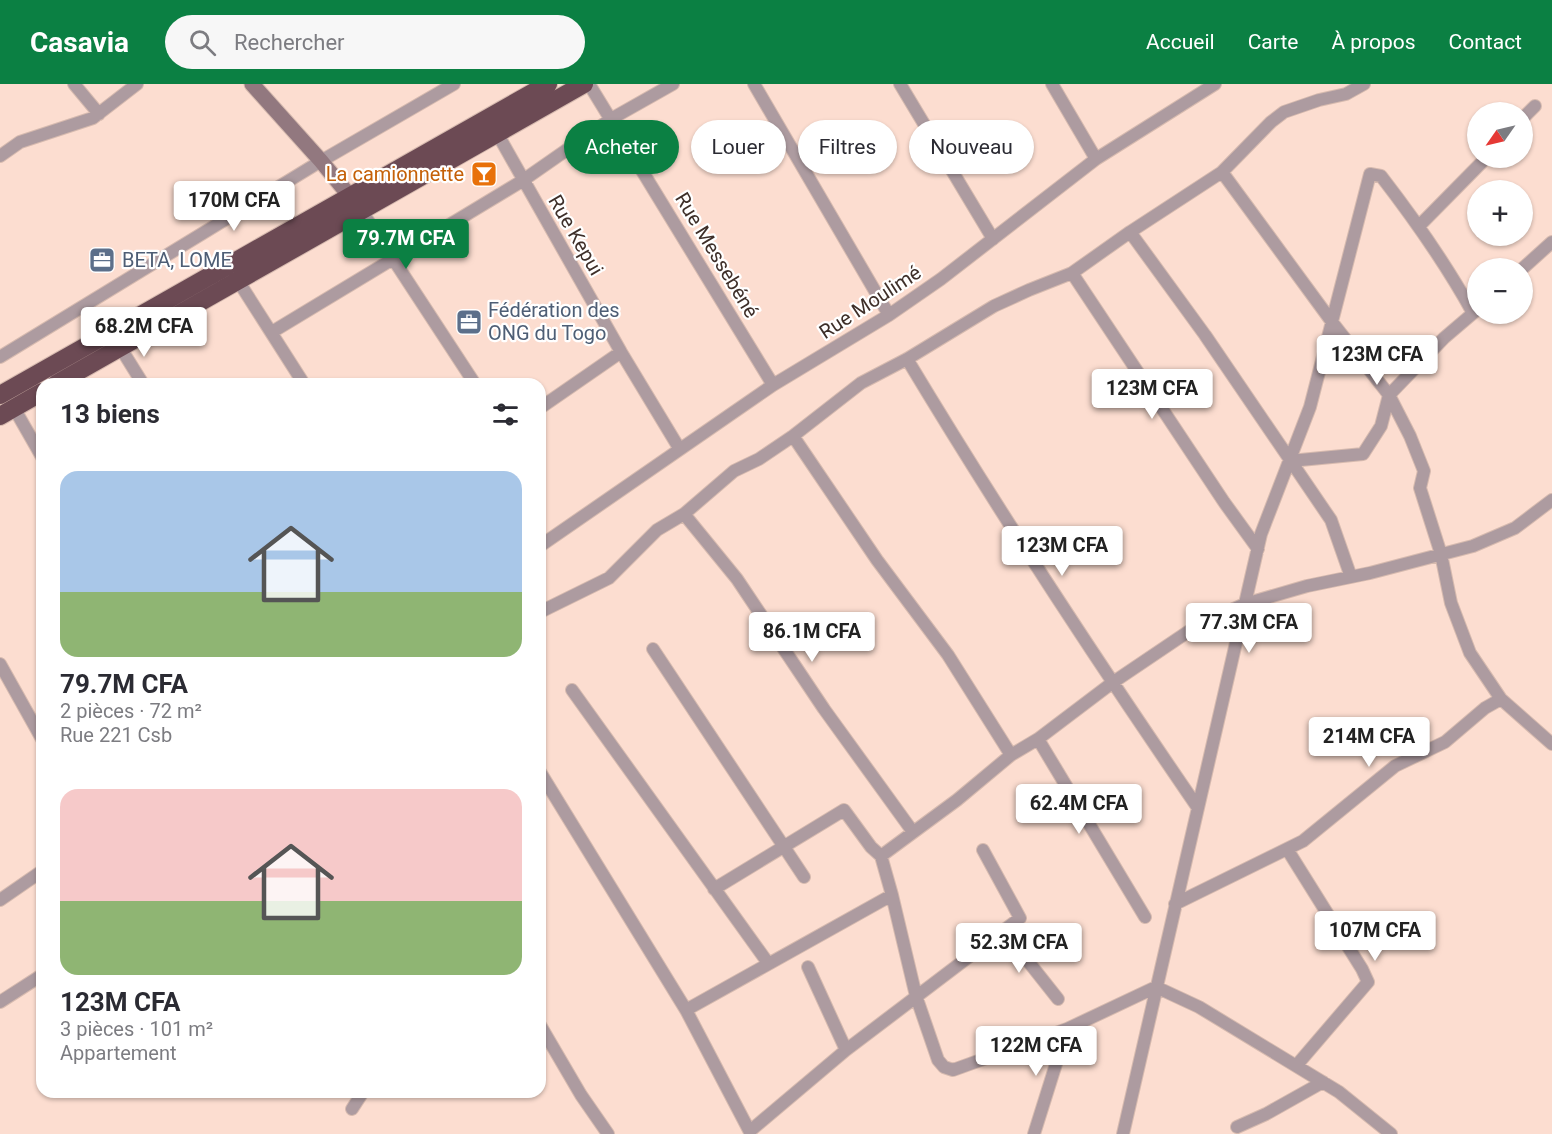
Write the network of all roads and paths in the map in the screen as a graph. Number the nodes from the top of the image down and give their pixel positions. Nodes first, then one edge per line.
1 (74, 84) edge
2 (137, 84) edge
3 (252, 84) edge
4 (454, 84) edge
5 (549, 84) edge
6 (584, 84) edge
7 (590, 84) edge
8 (673, 84) edge
9 (754, 84) edge
10 (900, 84) edge
11 (1052, 84) edge
12 (1364, 84) edge
13 (1208, 86) edge
14 (99, 114) junction
15 (611, 119) junction
16 (497, 133) junction
17 (0, 156) edge
18 (1096, 159) junction
19 (321, 161) junction
20 (1476, 168) edge
21 (1222, 172) junction
22 (522, 181) junction
23 (355, 203) junction
24 (1419, 226) junction
25 (1130, 232) junction
26 (993, 239) junction
27 (1552, 242) edge
28 (1533, 259) edge
29 (393, 260) junction
30 (1072, 273) junction
31 (237, 279) junction
32 (1467, 299) edge
33 (889, 315) junction
34 (1467, 318) edge
35 (1332, 322) junction
36 (272, 332) junction
37 (120, 347) junction
38 (621, 352) junction
39 (0, 357) edge
40 (907, 359) junction
41 (66, 378) edge
42 (138, 378) edge
43 (300, 378) edge
44 (471, 378) edge
45 (772, 385) junction
46 (0, 394) edge
47 (36, 395) edge
48 (1389, 395) junction
49 (546, 404) edge
50 (7, 412) edge
51 (793, 436) junction
52 (679, 448) junction
53 (36, 449) edge
54 (1290, 461) junction
55 (1552, 500) edge
56 (684, 514) junction
57 (546, 542) edge
58 (1258, 549) junction
59 (1441, 554) junction
60 (1351, 577) junction
61 (1245, 604) junction
62 (546, 609) edge
63 (653, 649) dead end
64 (0, 664) edge
65 (1112, 683) junction
66 (572, 690) dead end
67 (1501, 699) junction
68 (36, 728) edge
69 (1038, 739) junction
70 (1552, 744) edge
71 (1011, 755) junction
72 (546, 782) edge
73 (1198, 808) junction
74 (913, 832) junction
75 (783, 846) junction
76 (1287, 849) junction
77 (983, 850) dead end
78 (881, 856) junction
79 (36, 875) edge
80 (804, 877) dead end
81 (714, 889) junction
82 (892, 895) junction
83 (0, 900) edge
84 (1175, 904) junction
85 (1145, 917) dead end
86 (1004, 930) junction
87 (768, 963) junction
88 (808, 967) dead end
89 (36, 979) edge
90 (1156, 987) junction
91 (916, 996) junction
92 (1058, 999) dead end
93 (0, 1002) edge
94 (686, 1010) junction
95 (1067, 1029) junction
96 (546, 1035) edge
97 (846, 1050) junction
98 (1296, 1066) junction
99 (1323, 1082) junction
100 (359, 1098) edge
101 (352, 1109) dead end
102 (1237, 1127) dead end
103 (750, 1133) edge
104 (608, 1134) edge
105 (1034, 1134) edge
106 (1123, 1134) edge
107 (1390, 1134) edge

1 - 14 street
2 - 14 street
3 - 19 street
4 - 19 street
5 - 23 highway
6 - 16 highway
7 - 15 street, Rue Messebéné
8 - 15 street
9 - 33 street
10 - 26 street
11 - 18 street
12 - 21 street
13 - 18 street, Rue Moulimé
14 - 17 street
15 - 22 street
15 - 45 street, Rue Messebéné
16 - 22 street, Rue Kepui
16 - 23 highway
18 - 26 street, Rue Moulimé
19 - 23 street
19 - 39 street
20 - 24 street
21 - 25 street
21 - 35 street
22 - 29 street
22 - 38 street, Rue Kepui
23 - 29 street
23 - 31 highway
23 - 46 highway
24 - 32 street
24 - 35 street
25 - 30 street
25 - 54 street
26 - 33 street, Rue Moulimé
27 - 28 street
29 - 36 street
29 - 44 street
30 - 40 street
30 - 58 street
31 - 36 street
31 - 37 highway
33 - 45 street, Rue Moulimé
34 - 48 street
35 - 48 street
35 - 54 street
36 - 43 street
37 - 41 highway
37 - 42 street
38 - 49 street
38 - 52 street, Rue Kepui
40 - 51 street
40 - 65 street
45 - 52 street, Rue Moulimé
47 - 50 highway
48 - 54 street
48 - 59 street
50 - 53 street
51 - 56 street
51 - 71 street
52 - 57 street, Rue Moulimé
54 - 58 street
54 - 60 street
55 - 59 street
56 - 62 street
56 - 74 street
58 - 61 street
59 - 60 street
59 - 67 street
60 - 61 street
61 - 65 street
61 - 73 street
63 - 75 street
64 - 68 street
65 - 69 street
65 - 73 street
66 - 81 street
67 - 70 street
67 - 76 street
69 - 71 street
69 - 85 street
71 - 74 street
72 - 94 street
73 - 84 street
74 - 78 street
75 - 78 street
75 - 80 street
75 - 81 street
76 - 84 street
76 - 98 street
77 - 86 street
78 - 82 street
79 - 83 street
81 - 87 street
82 - 87 street
82 - 91 street
84 - 90 street
86 - 91 street
86 - 92 street
87 - 94 street
88 - 97 street
89 - 93 street
90 - 95 street
90 - 98 street
90 - 106 street
91 - 95 street
91 - 97 street
94 - 103 street
95 - 105 street
96 - 104 street
97 - 103 street
98 - 99 street
99 - 102 street
99 - 107 street
100 - 101 street

